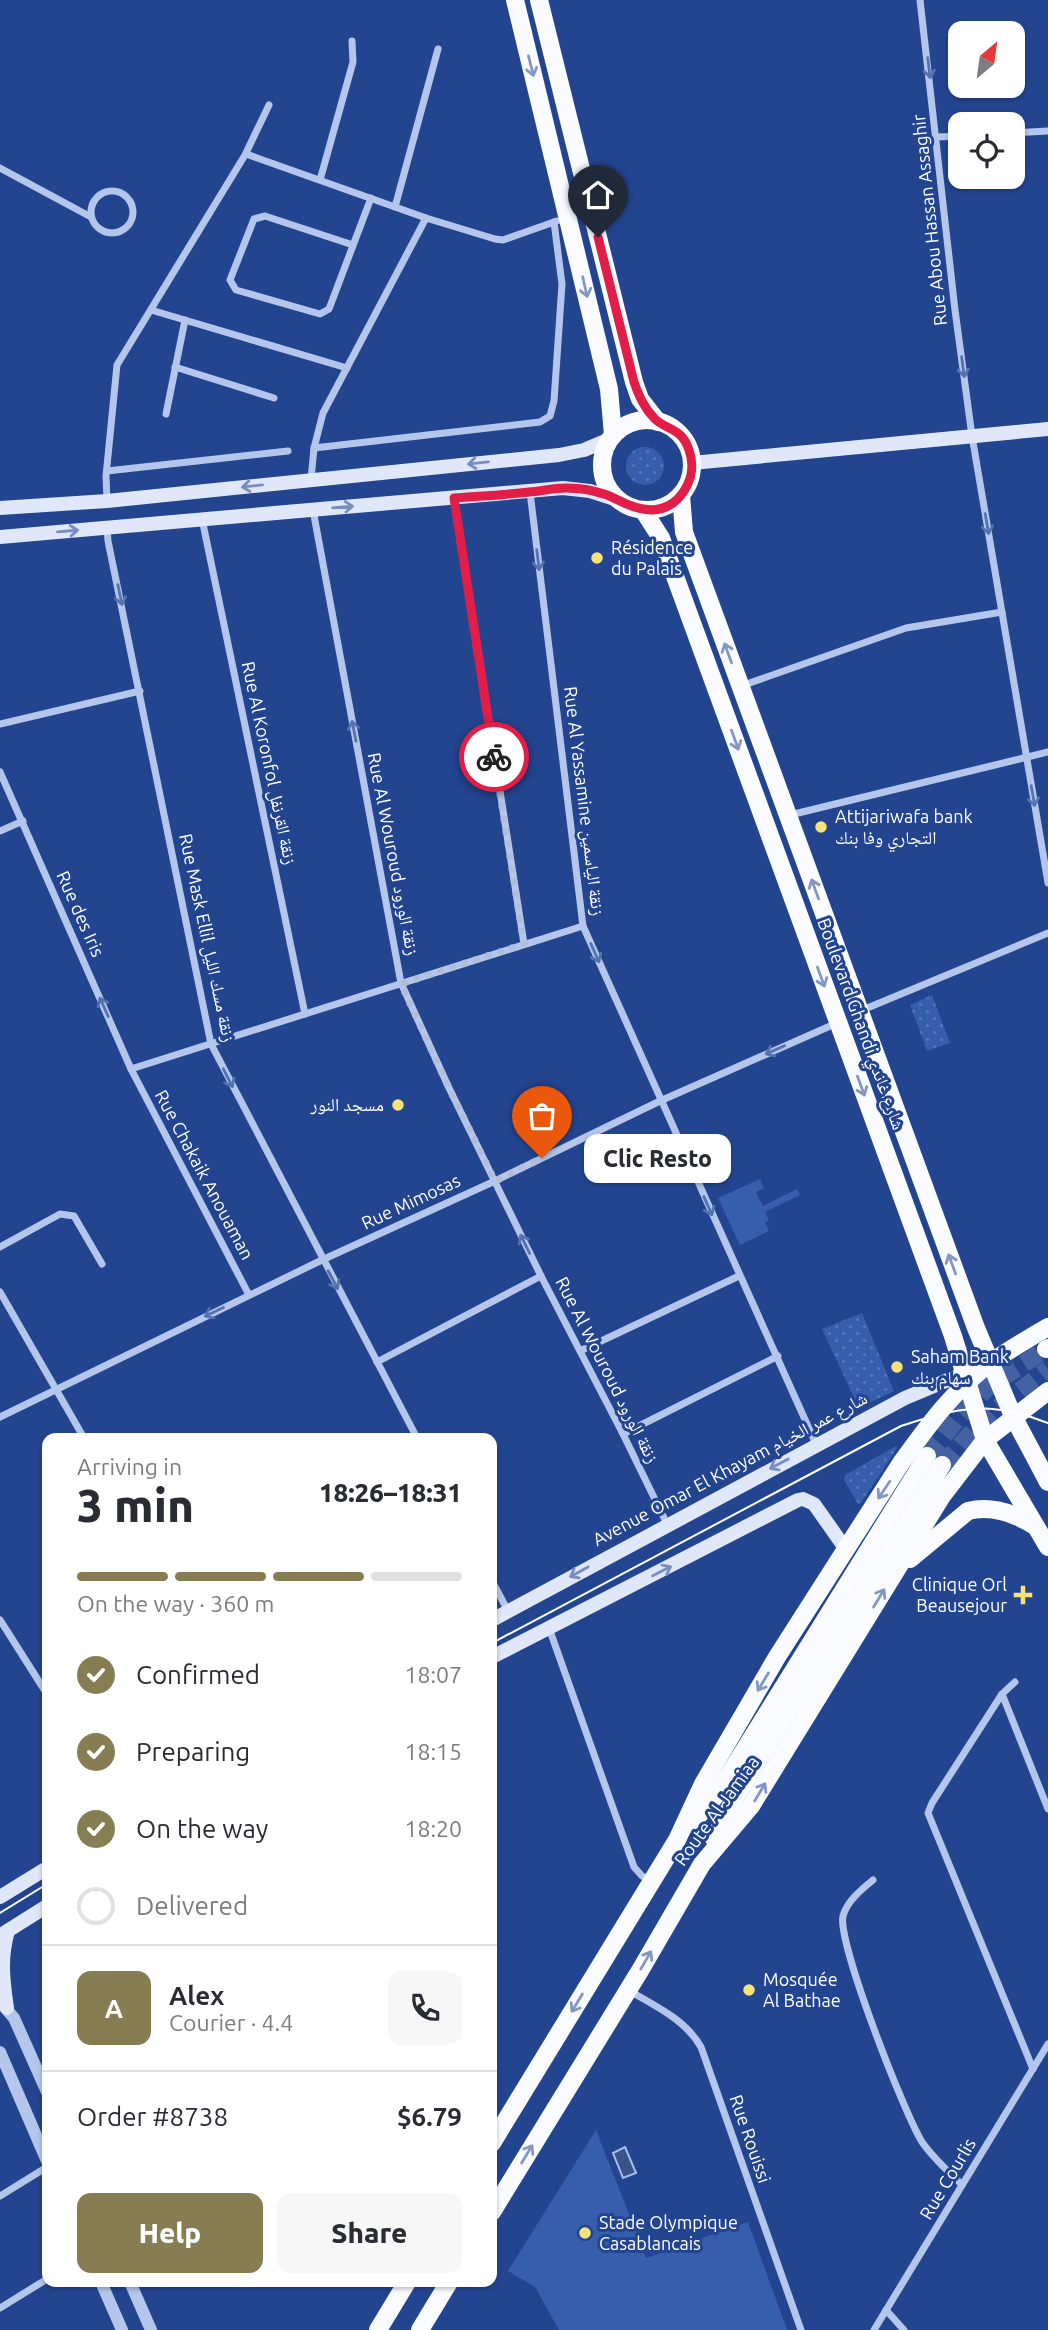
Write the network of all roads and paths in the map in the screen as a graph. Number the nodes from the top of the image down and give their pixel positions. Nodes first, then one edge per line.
1 (515, 0) edge
2 (540, 0) edge
3 (920, 0) edge
4 (352, 41) dead end
5 (438, 49) dead end
6 (269, 105) dead end
7 (1048, 131) edge
8 (1025, 132) edge
9 (937, 137) junction
10 (948, 137) edge
11 (246, 154) junction
12 (0, 168) edge
13 (320, 180) junction
14 (371, 198) junction
15 (395, 207) junction
16 (91, 216) junction
17 (426, 218) junction
18 (562, 220) junction
19 (353, 245) junction
20 (151, 310) junction
21 (185, 320) junction
22 (176, 366) junction
23 (347, 368) junction
24 (274, 398) dead end
25 (166, 414) dead end
26 (658, 422) junction
27 (1048, 429) edge
28 (972, 436) junction
29 (612, 437) junction
30 (314, 448) junction
31 (288, 451) dead end
32 (692, 463) junction
33 (107, 471) junction
34 (311, 479) junction
35 (530, 492) junction
36 (681, 495) junction
37 (454, 498) junction
38 (618, 500) junction
39 (107, 501) junction
40 (0, 508) edge
41 (313, 510) junction
42 (643, 510) junction
43 (202, 518) junction
44 (107, 528) junction
45 (0, 537) edge
46 (1002, 612) junction
47 (741, 686) junction
48 (140, 691) junction
49 (0, 724) edge
50 (1048, 752) edge
51 (1027, 758) junction
52 (0, 772) edge
53 (789, 816) junction
54 (23, 821) junction
55 (0, 831) edge
56 (1048, 883) edge
57 (583, 926) junction
58 (1048, 933) edge
59 (524, 944) junction
60 (401, 984) junction
61 (859, 1012) junction
62 (305, 1014) junction
63 (837, 1022) junction
64 (211, 1044) junction
65 (131, 1069) junction
66 (660, 1101) junction
67 (495, 1181) junction
68 (0, 1247) edge
69 (322, 1259) junction
70 (102, 1264) dead end
71 (541, 1276) junction
72 (739, 1276) junction
73 (0, 1292) edge
74 (249, 1295) junction
75 (1048, 1327) edge
76 (580, 1351) junction
77 (778, 1356) junction
78 (377, 1362) junction
79 (991, 1363) junction
80 (966, 1378) junction
81 (56, 1390) junction
82 (1048, 1391) edge
83 (1013, 1416) junction
84 (0, 1417) edge
85 (81, 1433) edge
86 (414, 1433) edge
87 (623, 1434) junction
88 (985, 1440) junction
89 (816, 1444) junction
90 (1048, 1482) edge
91 (667, 1524) junction
92 (1035, 1526) junction
93 (1048, 1547) edge
94 (845, 1548) junction
95 (894, 1573) junction
96 (497, 1591) edge
97 (508, 1612) junction
98 (497, 1618) edge
99 (0, 1620) edge
100 (549, 1628) junction
101 (497, 1654) edge
102 (1015, 1682) dead end
103 (42, 1687) edge
104 (1002, 1695) junction
105 (1048, 1809) edge
106 (677, 1840) junction
107 (702, 1864) junction
108 (42, 1871) edge
109 (652, 1880) junction
110 (873, 1880) dead end
111 (1, 1893) edge
112 (42, 1909) edge
113 (4, 1933) edge
114 (628, 1990) junction
115 (3, 2005) edge
116 (1048, 2044) edge
117 (0, 2052) edge
118 (4, 2068) edge
119 (1033, 2069) junction
120 (42, 2081) edge
121 (497, 2135) edge
122 (42, 2150) edge
123 (42, 2170) edge
124 (962, 2185) junction
125 (0, 2196) edge
126 (497, 2204) edge
127 (42, 2282) edge
128 (103, 2287) edge
129 (132, 2287) edge
130 (404, 2287) edge
131 (446, 2287) edge
132 (0, 2308) edge
133 (886, 2310) junction
134 (122, 2330) edge
135 (151, 2330) edge
136 (378, 2330) edge
137 (419, 2330) edge
138 (801, 2330) edge
139 (874, 2330) edge
140 (904, 2330) edge

1 -> 18 main road
2 - 26 main road
3 -> 9 street, Rue Abou Hassan Assaghir
4 - 13 street
5 - 15 street
6 - 11 street
7 - 8 street
9 - 10 street
9 -> 28 street, Rue Abou Hassan Assaghir
11 - 13 street
11 - 20 street
12 - 16 street
13 - 14 street
14 - 15 street
14 - 19 street
15 - 17 street
16 - 16 street
17 - 18 street
17 - 23 street
18 -> 29 main road
18 - 30 street
19 - 19 street
20 - 21 street
20 - 33 street
21 - 22 street
21 - 23 street
22 - 24 street
22 - 25 street
23 - 30 street
26 - 29 main road
26 - 32 main road
27 - 28 main road
28 - 32 main road
28 -> 46 street, Rue Abou Hassan Assaghir
29 -> 34 main road
29 - 38 main road
30 - 34 street
31 - 33 street
32 - 36 main road
33 - 39 street
34 -> 39 main road
35 - 37 main road
35 - 38 main road
35 -> 57 street, Rue Al Yassamine زنقة الياسمين
36 - 42 main road
47 -> 36 main road, Boulevard Ghandi شارع غاندي
41 -> 37 main road
37 - 59 street
38 - 42 main road
39 - 40 main road
41 - 43 main road
60 -> 41 street, Rue Al Wouroud زنقة الورود
42 -> 63 main road, Boulevard Ghandi شارع غاندي
43 - 44 main road
43 - 62 street, Rue Al Koronfol زنقة القرنفل
45 -> 44 main road
44 -> 48 street, Rue Mask Ellil زنقة مسك الليل
46 - 47 street
46 - 51 street, Rue Abou Hassan Assaghir
47 - 53 main road, Boulevard Ghandi شارع غاندي
48 - 49 street
48 - 64 street, Rue Mask Ellil زنقة مسك الليل
50 - 51 street
51 - 53 street
51 -> 56 street, Rue Abou Hassan Assaghir
52 - 54 street, Rue des Iris
61 -> 53 main road, Boulevard Ghandi شارع غاندي
54 - 55 street
65 -> 54 street, Rue des Iris
57 - 59 street
57 -> 66 street, Rue Al Yassamine زنقة الياسمين
58 - 61 street
59 - 60 street
60 - 62 street
60 - 67 street, Rue Al Wouroud زنقة الورود
79 -> 61 main road, Boulevard Ghandi شارع غاندي
62 - 64 street
63 -> 66 street, Rue Mimosas
63 -> 80 main road, Boulevard Ghandi شارع غاندي
64 - 65 street
64 -> 69 street, Rue Mask Ellil زنقة مسك الليل
65 - 74 street, Rue Chakaik Anouaman
66 - 67 street, Rue Mimosas
66 -> 72 street, Rue Al Yassamine زنقة الياسمين
67 - 69 street, Rue Mimosas
71 -> 67 street, Rue Al Wouroud زنقة الورود
68 - 70 street
69 - 74 street, Rue Mimosas
69 -> 78 street, Rue Mask Ellil زنقة مسك الليل
71 - 76 street, Rue Al Wouroud زنقة الورود
71 - 78 street
72 - 76 street
72 - 77 street, Rue Al Yassamine زنقة الياسمين
73 - 81 street
74 -> 81 street, Rue Mimosas
75 - 79 main road, Route Al Jamiaa
76 - 87 street, Rue Al Wouroud زنقة الورود
77 - 87 street
77 - 89 street, Rue Al Yassamine زنقة الياسمين
78 - 86 street, Rue Mask Ellil زنقة مسك الليل
79 - 80 main road, Route Al Jamiaa
79 - 83 main road, Boulevard Ghandi شارع غاندي
80 - 88 main road, Boulevard Ghandi شارع غاندي
80 - 89 main road, Avenue Omar El Khayam شارع عمر الخيام
80 -> 94 main road, Route Al Jamiaa
81 - 84 street, Rue Mimosas
81 - 85 street
82 - 83 main road, Route Al Jamiaa
83 - 88 main road, Route Al Jamiaa
83 - 90 main road, Boulevard Ghandi شارع غاندي
87 - 91 street, Rue Al Wouroud زنقة الورود
88 - 92 main road, Boulevard Ghandi شارع غاندي
88 - 95 main road, Route Al Jamiaa
89 -> 91 main road, Avenue Omar El Khayam شارع عمر الخيام
91 -> 97 main road, Avenue Omar El Khayam شارع عمر الخيام
92 - 93 main road, Boulevard Ghandi شارع غاندي
92 - 95 main road
100 -> 94 main road
94 -> 106 main road, Route Al Jamiaa
107 -> 95 main road, Route Al Jamiaa
96 - 97 street
97 - 98 main road, Avenue Omar El Khayam شارع عمر الخيام
99 - 103 street
100 - 101 main road
100 - 109 street
102 - 104 street
104 - 105 street
104 - 119 street
106 - 107 main road
106 - 109 main road, Route Al Jamiaa
114 -> 107 main road, Route Al Jamiaa
108 - 111 main road
109 -> 121 main road, Route Al Jamiaa
110 - 124 street
112 - 113 main road
113 - 115 main road
126 -> 114 main road, Route Al Jamiaa
114 - 138 street, Rue Rouissi
115 - 120 street
116 - 119 street, Rue Courlis
117 - 118 street
118 - 122 street
119 - 124 street, Rue Courlis
123 - 125 street
124 - 133 street, Rue Courlis
127 - 132 street
128 - 134 street
129 - 135 street
130 - 136 main road
131 - 137 main road
133 - 139 street, Rue Courlis
133 - 140 street

